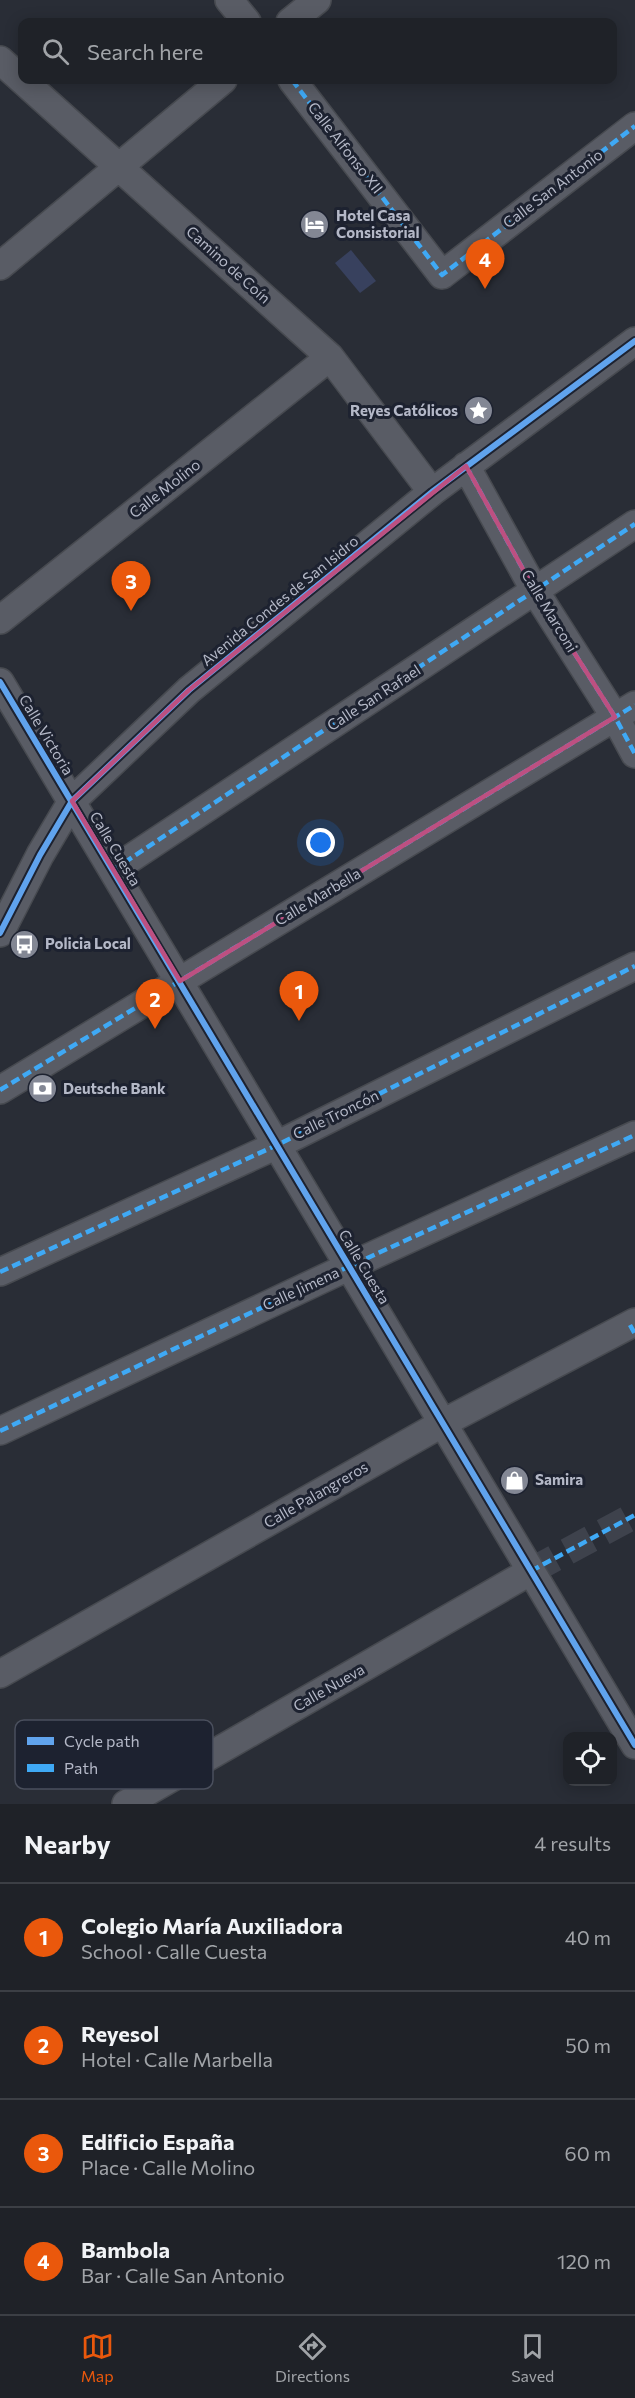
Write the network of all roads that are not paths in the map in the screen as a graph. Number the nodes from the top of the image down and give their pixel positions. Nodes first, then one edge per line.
1 (229, 0) edge
2 (317, 0) edge
3 (244, 18) edge
4 (295, 18) edge
5 (0, 60) edge
6 (18, 76) edge
7 (26, 84) edge
8 (218, 84) edge
9 (295, 84) edge
10 (635, 126) edge
11 (118, 168) junction
12 (0, 266) edge
13 (442, 274) joint
14 (635, 342) edge
15 (330, 357) junction
16 (466, 466) junction
17 (432, 492) junction
18 (635, 524) edge
19 (536, 591) junction
20 (0, 620) edge
21 (0, 682) edge
22 (625, 711) edge
23 (635, 754) edge
24 (72, 801) junction
25 (113, 870) junction
26 (0, 933) edge
27 (635, 966) edge
28 (180, 981) junction
29 (0, 1089) edge
30 (635, 1135) edge
31 (277, 1145) junction
32 (350, 1266) junction
33 (0, 1272) edge
34 (635, 1322) edge
35 (443, 1423) junction
36 (0, 1431) edge
37 (531, 1571) junction
38 (0, 1674) edge
39 (635, 1745) edge
40 (213, 1754) edge
41 (152, 1789) edge
42 (126, 1804) edge

1 - 3 street
2 - 4 street
5 - 6 street, Camino de Coín
7 - 11 street, Camino de Coín
8 - 11 street
9 - 13 street, Calle Alfonso XII
10 - 13 street, Calle San Antonio
11 - 12 street
11 - 15 street, Camino de Coín
14 - 16 street, Avenida Condes de San Isidro
15 - 17 street, Camino de Coín
15 - 20 street, Calle Molino
16 - 17 street, Avenida Condes de San Isidro
16 - 19 street, Calle Marconi
17 - 24 street, Avenida Condes de San Isidro
18 - 19 street, Calle San Rafael
19 - 22 street, Calle Marconi
19 - 25 street, Calle San Rafael
21 - 24 street, Calle Victoria
22 - 23 street, Calle Marconi
22 - 28 street, Calle Marbella
24 - 25 street, Calle Cuesta
24 - 26 street, Avenida Condes de San Isidro
25 - 28 street, Calle Cuesta
27 - 31 street, Calle Troncón
28 - 29 street, Calle Marbella
28 - 31 street, Calle Cuesta
30 - 32 street, Calle Jimena
31 - 32 street, Calle Cuesta
31 - 33 street, Calle Troncón
32 - 35 street, Calle Cuesta
32 - 36 street, Calle Jimena
34 - 35 street, Calle Palangreros
35 - 37 street, Calle Cuesta
35 - 38 street, Calle Palangreros
37 - 39 street, Calle Cuesta
37 - 40 street, Calle Nueva
41 - 42 street, Calle Nueva

